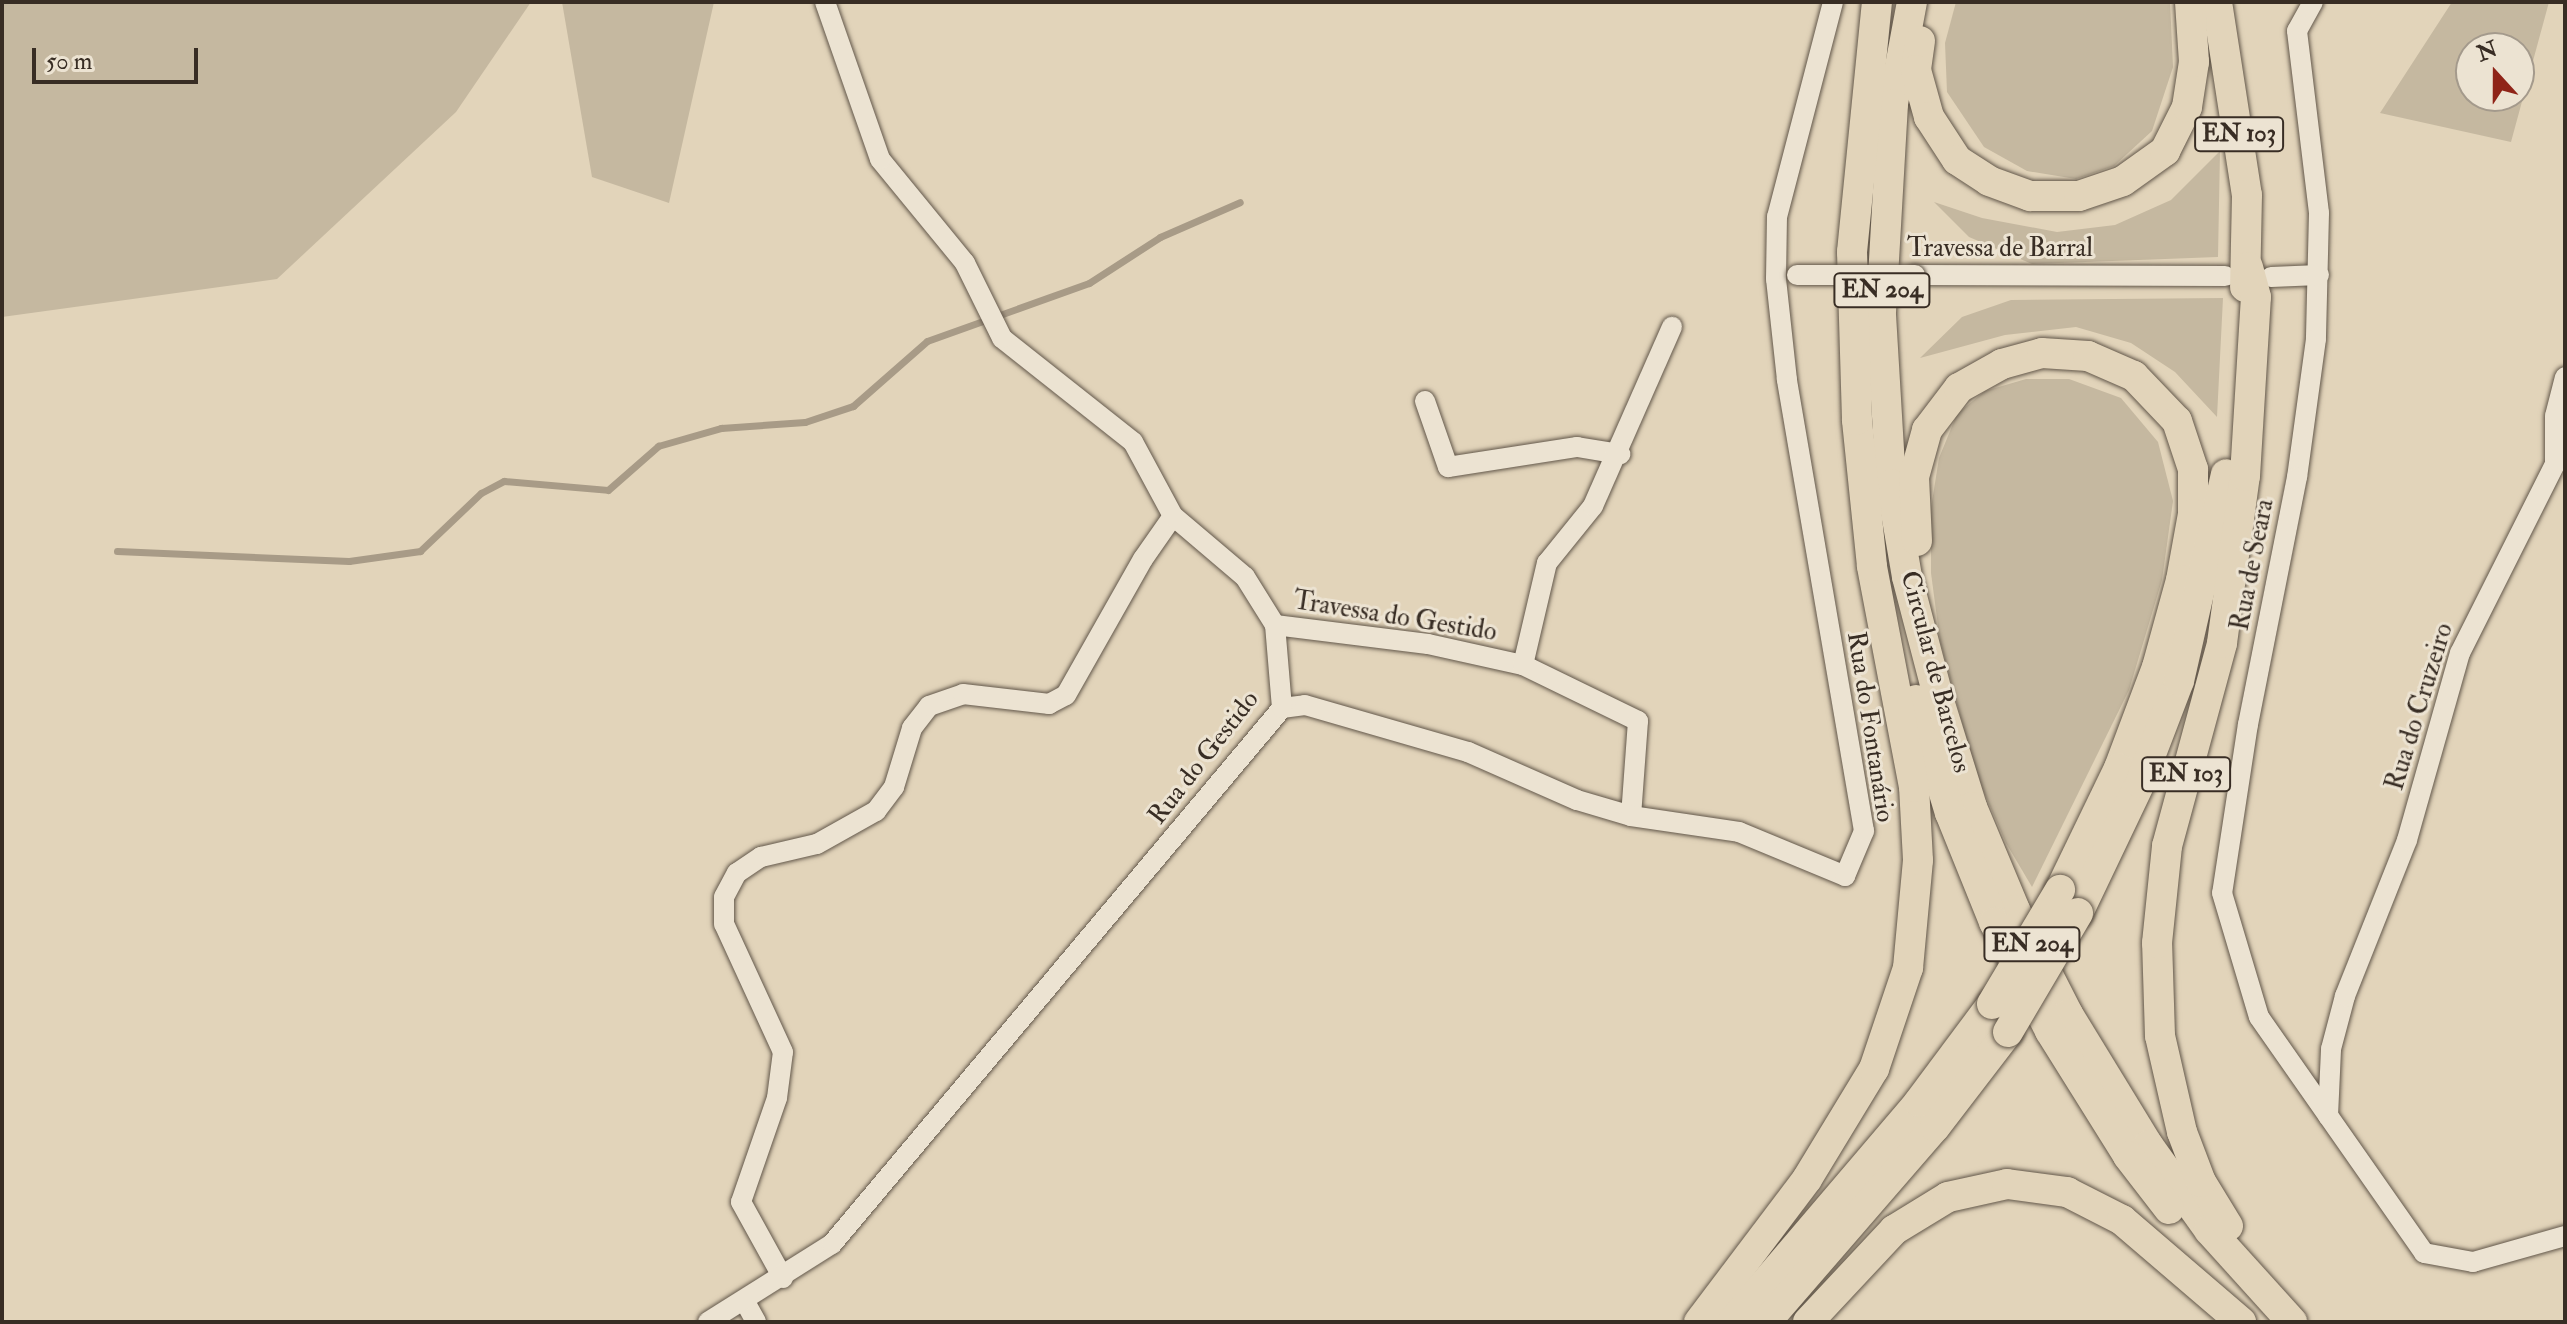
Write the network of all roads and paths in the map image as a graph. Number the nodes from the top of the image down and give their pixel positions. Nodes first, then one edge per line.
1 (825, 2) edge
2 (1833, 2) edge
3 (1912, 2) edge
4 (1925, 2) edge
5 (2190, 2) edge
6 (2217, 2) edge
7 (2313, 2) edge
8 (1881, 7) edge
9 (2248, 273) junction
10 (2319, 275) junction
11 (1786, 277) junction
12 (1672, 327) dead end
13 (2565, 377) edge
14 (1425, 401) dead end
15 (2560, 417) edge
16 (1620, 454) junction
17 (1173, 516) junction
18 (1873, 545) junction
19 (1907, 577) junction
20 (1275, 625) junction
21 (1523, 665) junction
22 (1282, 708) junction
23 (1631, 816) junction
24 (2069, 902) junction
25 (2328, 1116) junction
26 (2565, 1236) edge
27 (2242, 1269) junction
28 (783, 1278) junction
29 (744, 1300) junction
30 (708, 1322) edge
31 (756, 1322) edge
32 (1699, 1322) edge
33 (1732, 1322) edge
34 (1766, 1322) edge
35 (1808, 1322) edge
36 (2241, 1322) edge
37 (2266, 1322) edge
38 (2292, 1322) edge

1 - 17 street, Rua do Gestido
2 - 11 street, Rua do Fontanário
3 - 19 main road, Circular de Barcelos / EN 204
4 - 5 main road
6 - 9 main road, EN 103
7 - 10 street, Rua de Seara
8 - 18 main road
9 - 10 street, Travessa de Barral
9 - 11 street, Travessa de Barral, bridge
9 - 24 main road
9 - 27 main road, EN 103
10 - 25 street, Rua de Seara
11 - 23 street, Rua do Fontanário
12 - 16 street
13 - 15 street, Rua do Cruzeiro
14 - 16 street
15 - 25 street, Rua do Cruzeiro
16 - 21 street
17 - 20 street, Rua do Gestido
17 - 28 street
18 - 32 main road
18 - 37 main road
19 - 24 main road
19 - 27 main road, Circular de Barcelos / EN 204
20 - 21 street, Travessa do Gestido
20 - 22 street, Rua do Gestido
21 - 23 street, Travessa do Gestido
22 - 23 street, Rua do Fontanário
22 - 28 street, Rua do Gestido
24 - 33 main road, bridge
24 - 34 main road, bridge
25 - 26 street, Rua de Seara
27 - 38 main road, EN 103
28 - 29 street, Rua do Gestido
29 - 30 street, Rua do Gestido
29 - 31 street
35 - 36 main road

